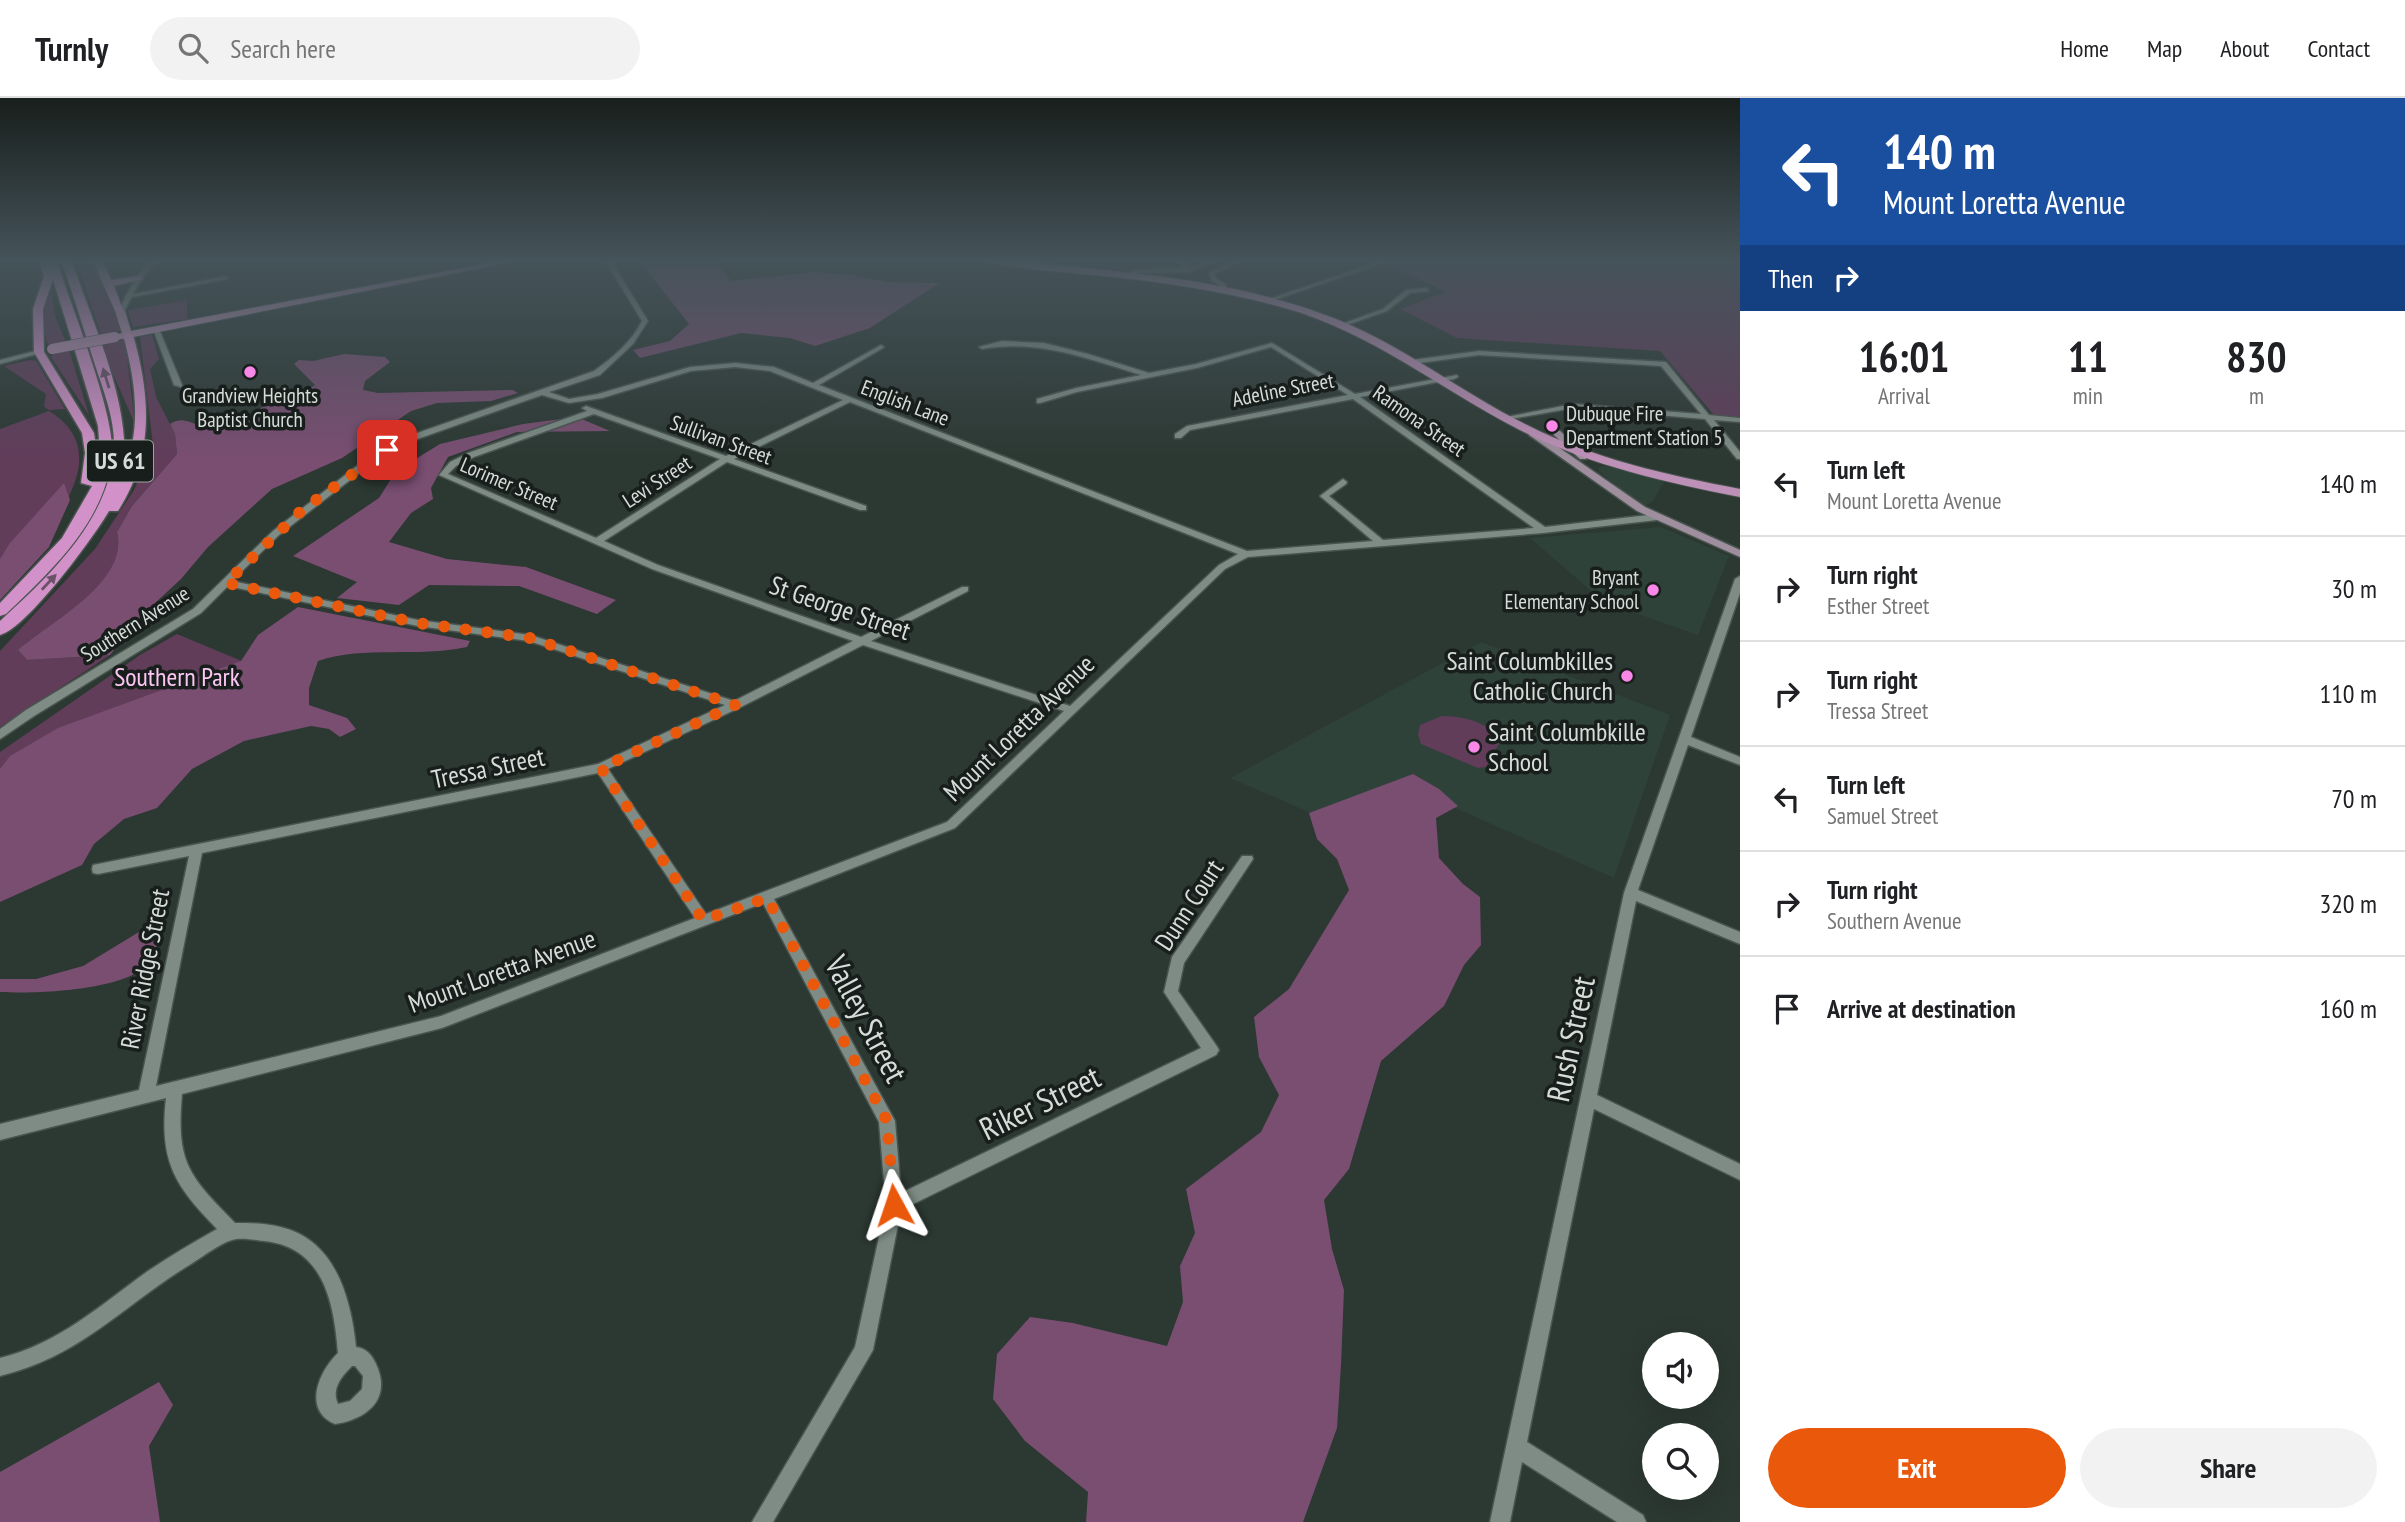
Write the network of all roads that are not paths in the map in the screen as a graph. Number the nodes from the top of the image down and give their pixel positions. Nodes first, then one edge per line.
1 (38, 325) edge
2 (71, 325) edge
3 (89, 325) edge
4 (121, 325) edge
5 (175, 325) edge
6 (643, 325) edge
7 (1342, 325) edge
8 (1360, 325) edge
9 (156, 329) junction
10 (122, 336) junction
11 (881, 347) dead end
12 (982, 347) dead end
13 (39, 352) junction
14 (1426, 360) junction
15 (0, 362) edge
16 (1412, 362) junction
17 (1150, 375) junction
18 (1454, 377) junction
19 (1440, 379) junction
20 (178, 385) dead end
21 (814, 386) junction
22 (541, 392) junction
23 (1351, 394) junction
24 (849, 400) junction
25 (569, 401) junction
26 (1040, 401) dead end
27 (594, 411) junction
28 (1518, 415) junction
29 (1505, 418) junction
30 (1708, 418) junction
31 (1740, 420) edge
32 (1522, 427) junction
33 (1558, 433) junction
34 (1178, 436) dead end
35 (1578, 451) junction
36 (1740, 457) edge
37 (724, 460) junction
38 (1613, 464) junction
39 (1593, 468) junction
40 (1343, 482) dead end
41 (1606, 482) junction
42 (1740, 484) edge
43 (1740, 493) edge
44 (863, 508) dead end
45 (1657, 517) junction
46 (1543, 530) junction
47 (81, 534) junction
48 (598, 541) junction
49 (1381, 544) junction
50 (1246, 554) junction
51 (1740, 554) edge
52 (1740, 579) edge
53 (226, 583) junction
54 (965, 589) dead end
55 (0, 611) edge
56 (0, 630) edge
57 (862, 641) junction
58 (735, 705) junction
59 (1071, 710) junction
60 (0, 735) edge
61 (1686, 740) junction
62 (1740, 761) edge
63 (601, 768) junction
64 (196, 852) junction
65 (1247, 859) dead end
66 (98, 869) dead end
67 (1632, 894) junction
68 (767, 898) junction
69 (703, 920) junction
70 (1740, 938) edge
71 (1211, 1050) joint
72 (175, 1088) junction
73 (146, 1096) junction
74 (1587, 1098) junction
75 (0, 1132) edge
76 (1740, 1172) edge
77 (894, 1205) junction
78 (231, 1231) junction
79 (348, 1357) dead end
80 (0, 1367) edge
81 (1517, 1447) junction
82 (762, 1522) edge
83 (1500, 1522) edge
84 (1636, 1522) edge

1 - 13 highway
2 - 47 highway, US 61
47 -> 3 highway, US 61
4 - 10 main road
5 - 9 main road
6 - 22 street, Southern Avenue
7 - 16 main road
8 - 14 main road
9 - 10 main road
9 - 20 street
10 - 13 main road, bridge
10 - 47 highway
11 - 21 street
12 - 17 street
13 - 15 street
13 - 47 highway
14 - 16 street
14 - 18 main road
14 - 30 street
16 - 19 main road
17 - 23 street, Ramona Street
17 - 26 street
18 - 19 street, Adeline Street
18 - 28 main road
19 - 23 street, Adeline Street
19 - 29 main road
21 - 24 street, English Lane
21 - 25 street, English Lane
22 - 25 street, English Lane
22 - 53 street, Southern Avenue
23 - 34 street, Adeline Street
23 - 46 street, Ramona Street
24 - 37 street, Levi Street
24 - 50 street, English Lane
25 - 27 street, Sullivan Street
27 - 37 street, Sullivan Street
27 - 48 street, Lorimer Street
28 - 29 street
28 - 30 street
28 - 33 main road
29 - 32 main road
30 - 31 street
30 - 36 street
32 - 35 main road
32 - 41 main road
33 - 35 main road
33 - 42 main road
35 - 38 main road
35 - 39 main road
37 - 44 street, Sullivan Street
37 - 48 street, Levi Street
38 - 39 main road
38 - 43 main road
39 - 41 main road
40 - 49 street
41 - 45 main road
45 - 46 street, Mount Loretta Avenue
45 - 51 main road
46 - 49 street, Mount Loretta Avenue
47 - 55 highway, US 61
56 -> 47 highway, US 61
48 - 57 street, St George Street
49 - 50 street, Mount Loretta Avenue
50 - 59 street, Mount Loretta Avenue
52 - 61 street, Rush Street
53 - 58 street
53 - 60 street, Southern Avenue
54 - 57 street, Tressa Street
57 - 58 street, Tressa Street
57 - 59 street, St George Street
58 - 63 street, Tressa Street
59 - 68 street, Mount Loretta Avenue
61 - 62 street
61 - 67 street, Rush Street
63 - 64 street, Tressa Street
63 - 69 street
64 - 66 street, Tressa Street
64 - 73 street, River Ridge Street
65 - 71 street, Dunn Court
67 - 70 street
67 - 74 street, Rush Street
68 - 69 street, Mount Loretta Avenue
68 - 77 street, Valley Street
69 - 72 street, Mount Loretta Avenue
71 - 77 street, Riker Street
72 - 73 street, Mount Loretta Avenue
72 - 78 street
73 - 75 street, Mount Loretta Avenue
74 - 76 street
74 - 81 street, Rush Street
77 - 82 street, Valley Street
78 - 79 street
78 - 80 street
81 - 83 street, Rush Street
81 - 84 street

